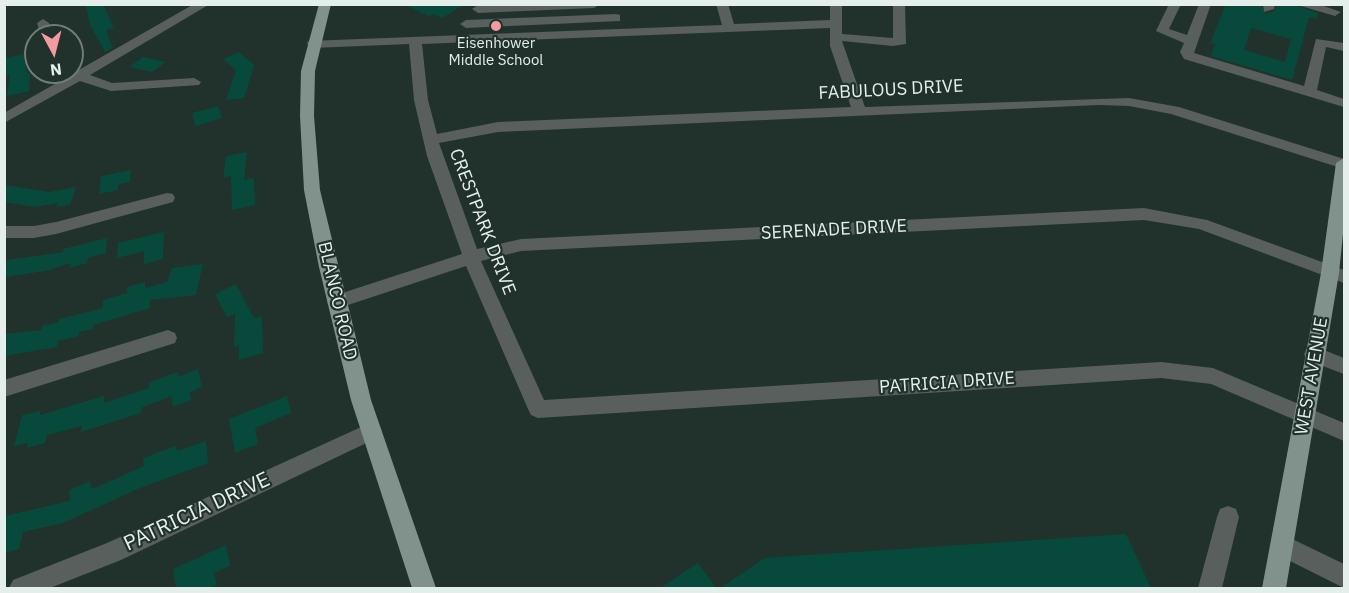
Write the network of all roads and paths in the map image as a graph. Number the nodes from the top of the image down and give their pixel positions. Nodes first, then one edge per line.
1 (204, 4) edge
2 (325, 4) edge
3 (594, 4) edge
4 (612, 4) edge
5 (722, 4) edge
6 (836, 4) edge
7 (899, 4) edge
8 (1175, 4) edge
9 (1300, 4) edge
10 (1204, 5) edge
11 (480, 7) edge
12 (1339, 10) edge
13 (616, 18) junction
14 (466, 24) junction
15 (729, 28) junction
16 (836, 31) junction
17 (621, 32) junction
18 (455, 39) junction
19 (416, 40) junction
20 (1191, 41) junction
21 (314, 44) junction
22 (1344, 47) edge
23 (84, 69) edge
24 (84, 78) edge
25 (194, 82) dead end
26 (59, 84) edge
27 (1309, 93) junction
28 (1344, 103) edge
29 (859, 111) junction
30 (4, 119) edge
31 (432, 140) junction
32 (1344, 164) edge
33 (1343, 183) edge
34 (167, 198) dead end
35 (1342, 206) edge
36 (1340, 230) edge
37 (4, 232) edge
38 (472, 259) junction
39 (1337, 275) edge
40 (336, 302) junction
41 (168, 338) dead end
42 (1314, 354) junction
43 (1344, 366) edge
44 (4, 389) edge
45 (538, 409) joint
46 (1305, 415) junction
47 (372, 431) junction
48 (1344, 432) edge
49 (1228, 517) dead end
50 (1282, 545) junction
51 (1344, 576) edge
52 (21, 588) edge
53 (424, 588) edge
54 (1210, 588) edge
55 (1274, 588) edge

1 - 23 street
2 - 21 main road, BLANCO ROAD
3 - 11 street
4 - 13 street
5 - 15 street
6 - 16 street
7 - 16 street
8 - 20 street
9 - 12 street
10 - 20 street
11 - 14 street
13 - 14 street
13 - 17 street
14 - 18 street
15 - 16 street
15 - 17 street
16 - 29 street
17 - 18 street
18 - 19 street
19 - 21 street
19 - 31 street, CRESTPARK DRIVE
20 - 27 street
21 - 40 main road, BLANCO ROAD
22 - 27 street
24 - 25 street
26 - 30 street
27 - 28 street
29 - 31 street, FABULOUS DRIVE
29 - 32 street, FABULOUS DRIVE
31 - 38 street, CRESTPARK DRIVE
32 - 33 main road, WEST AVENUE
33 - 35 main road, WEST AVENUE
34 - 37 street
35 - 36 main road, WEST AVENUE
36 - 39 main road, WEST AVENUE
38 - 39 street, SERENADE DRIVE
38 - 40 street, SERENADE DRIVE
38 - 45 street, CRESTPARK DRIVE
39 - 42 main road, WEST AVENUE
40 - 47 main road, BLANCO ROAD
41 - 44 street
42 - 43 street
42 - 46 main road, WEST AVENUE
45 - 46 street, PATRICIA DRIVE
46 - 48 street, PATRICIA DRIVE
46 - 50 main road, WEST AVENUE
47 - 52 street, PATRICIA DRIVE
47 - 53 main road, BLANCO ROAD
49 - 54 street
50 - 51 street
50 - 55 main road, WEST AVENUE

